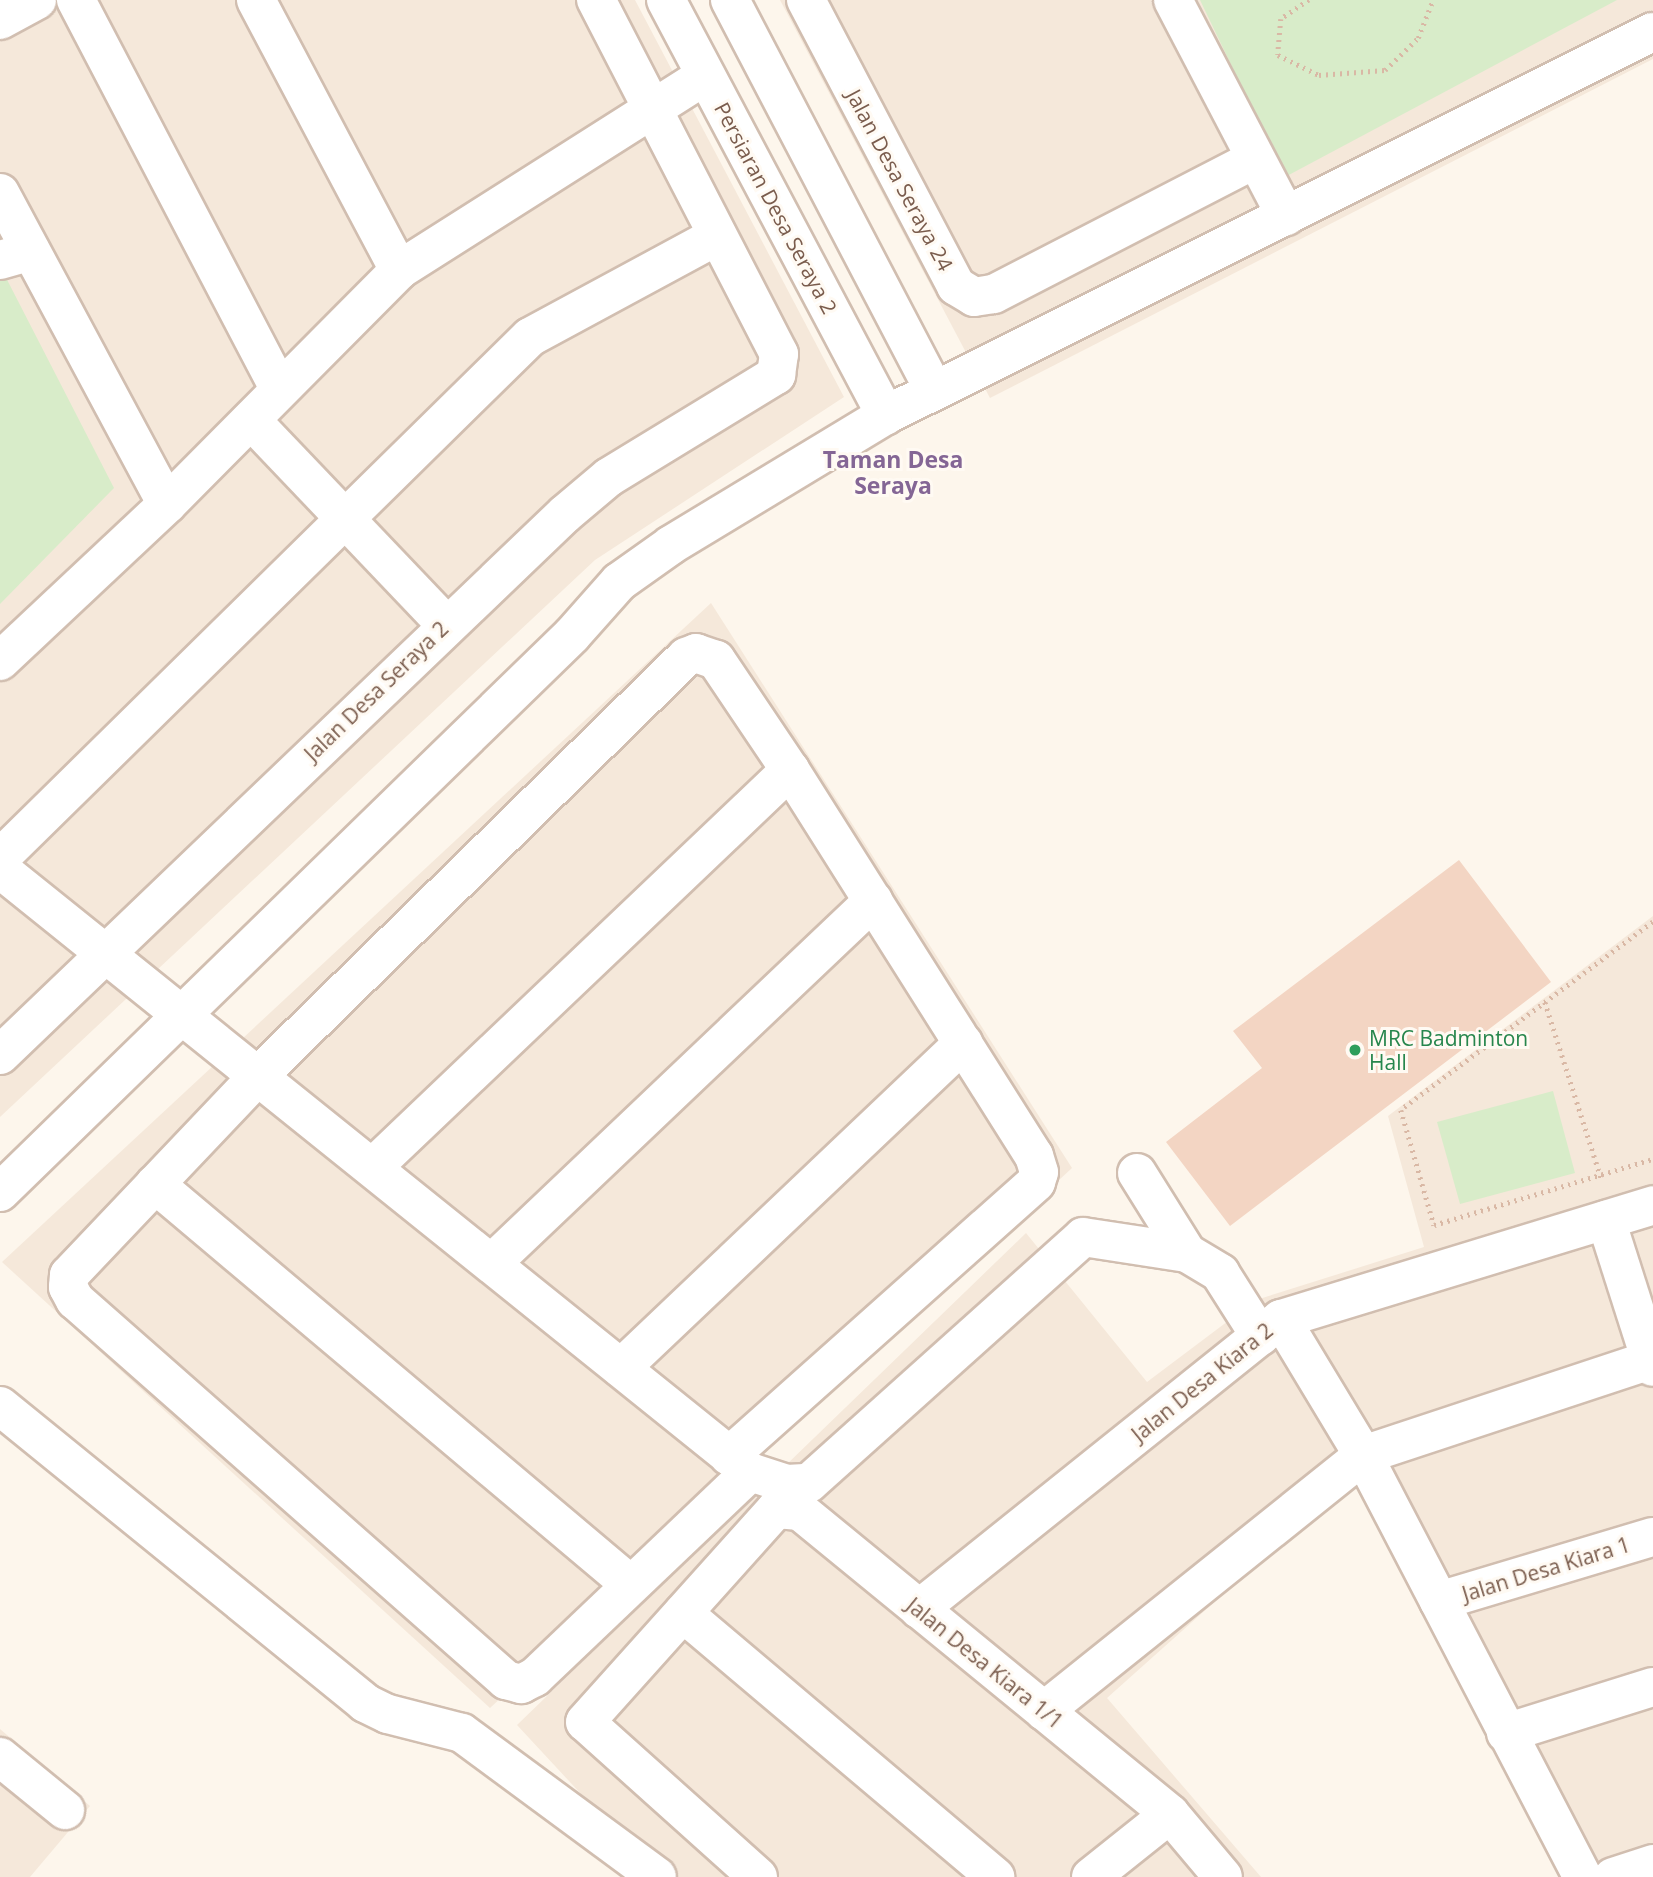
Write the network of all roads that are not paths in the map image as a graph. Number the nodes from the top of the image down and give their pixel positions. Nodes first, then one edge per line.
1 (37, 0) edge
2 (76, 0) edge
3 (256, 0) edge
4 (596, 0) edge
5 (666, 0) edge
6 (730, 0) edge
7 (806, 0) edge
8 (1173, 0) edge
9 (0, 20) edge
10 (1653, 32) edge
11 (705, 76) junction
12 (653, 106) junction
13 (1255, 159) junction
14 (0, 193) edge
15 (1286, 216) junction
16 (717, 236) junction
17 (16, 256) edge
18 (399, 270) junction
19 (279, 389) junction
20 (934, 391) junction
21 (886, 415) junction
22 (251, 420) junction
23 (167, 504) junction
24 (343, 517) junction
25 (444, 624) junction
26 (0, 661) edge
27 (790, 770) junction
28 (0, 858) edge
29 (0, 869) edge
30 (873, 901) junction
31 (107, 953) junction
32 (182, 1013) junction
33 (962, 1043) junction
34 (0, 1055) edge
35 (259, 1075) junction
36 (373, 1167) junction
37 (1137, 1173) dead end
38 (155, 1184) junction
39 (0, 1192) edge
40 (1653, 1205) edge
41 (1606, 1220) junction
42 (1187, 1253) junction
43 (492, 1264) junction
44 (1271, 1327) junction
45 (1652, 1362) edge
46 (621, 1368) junction
47 (0, 1406) edge
48 (1363, 1455) junction
49 (739, 1464) junction
50 (1653, 1536) edge
51 (631, 1585) junction
52 (1439, 1601) junction
53 (919, 1609) junction
54 (682, 1613) junction
55 (1653, 1687) edge
56 (1044, 1711) junction
57 (1506, 1733) junction
58 (0, 1758) edge
59 (65, 1810) dead end
60 (1170, 1814) junction
61 (1653, 1864) edge
62 (657, 1877) edge
63 (758, 1877) edge
64 (995, 1877) edge
65 (1091, 1877) edge
66 (1223, 1877) edge
67 (1583, 1877) edge
68 (1613, 1877) edge

1 - 9 street
2 - 19 street
3 - 18 street
4 - 12 street
5 - 11 street, Persiaran Desa Seraya 2
6 - 20 street
7 - 13 street, Jalan Desa Seraya 24
8 - 13 street
10 - 15 street
11 - 12 street
11 - 21 street, Persiaran Desa Seraya 2
12 - 16 street
12 - 18 street
13 - 15 street
14 - 17 street
15 - 20 street
16 - 24 street
16 - 25 street, Jalan Desa Seraya 2
17 - 23 street
18 - 19 street
19 - 22 street
20 - 21 street
21 - 32 street
22 - 23 street
22 - 24 street
23 - 26 street
24 - 25 street
24 - 28 street
25 - 31 street, Jalan Desa Seraya 2
27 - 30 street
27 - 35 street
27 - 36 street
29 - 31 street
30 - 33 street
30 - 43 street
31 - 32 street
31 - 34 street, Jalan Desa Seraya 2
32 - 35 street
32 - 39 street
33 - 46 street
33 - 49 street
35 - 36 street
35 - 38 street
36 - 43 street
37 - 42 street
38 - 51 street
38 - 51 street
40 - 41 street, Jalan Desa Kiara 2
41 - 44 street, Jalan Desa Kiara 2
41 - 45 street
42 - 44 street
42 - 49 street
43 - 46 street
44 - 48 street
44 - 53 street, Jalan Desa Kiara 2
45 - 48 street
46 - 49 street
47 - 62 street
48 - 52 street
48 - 56 street
49 - 51 street
50 - 52 street, Jalan Desa Kiara 1
52 - 57 street
53 - 54 street, Jalan Desa Kiara 1/1
53 - 56 street, Jalan Desa Kiara 1/1
54 - 63 street
54 - 64 street
55 - 57 street
56 - 60 street, Jalan Desa Kiara 1/1
57 - 67 street
58 - 59 street
60 - 65 street
60 - 66 street, Jalan Desa Kiara 1/1
61 - 68 street

